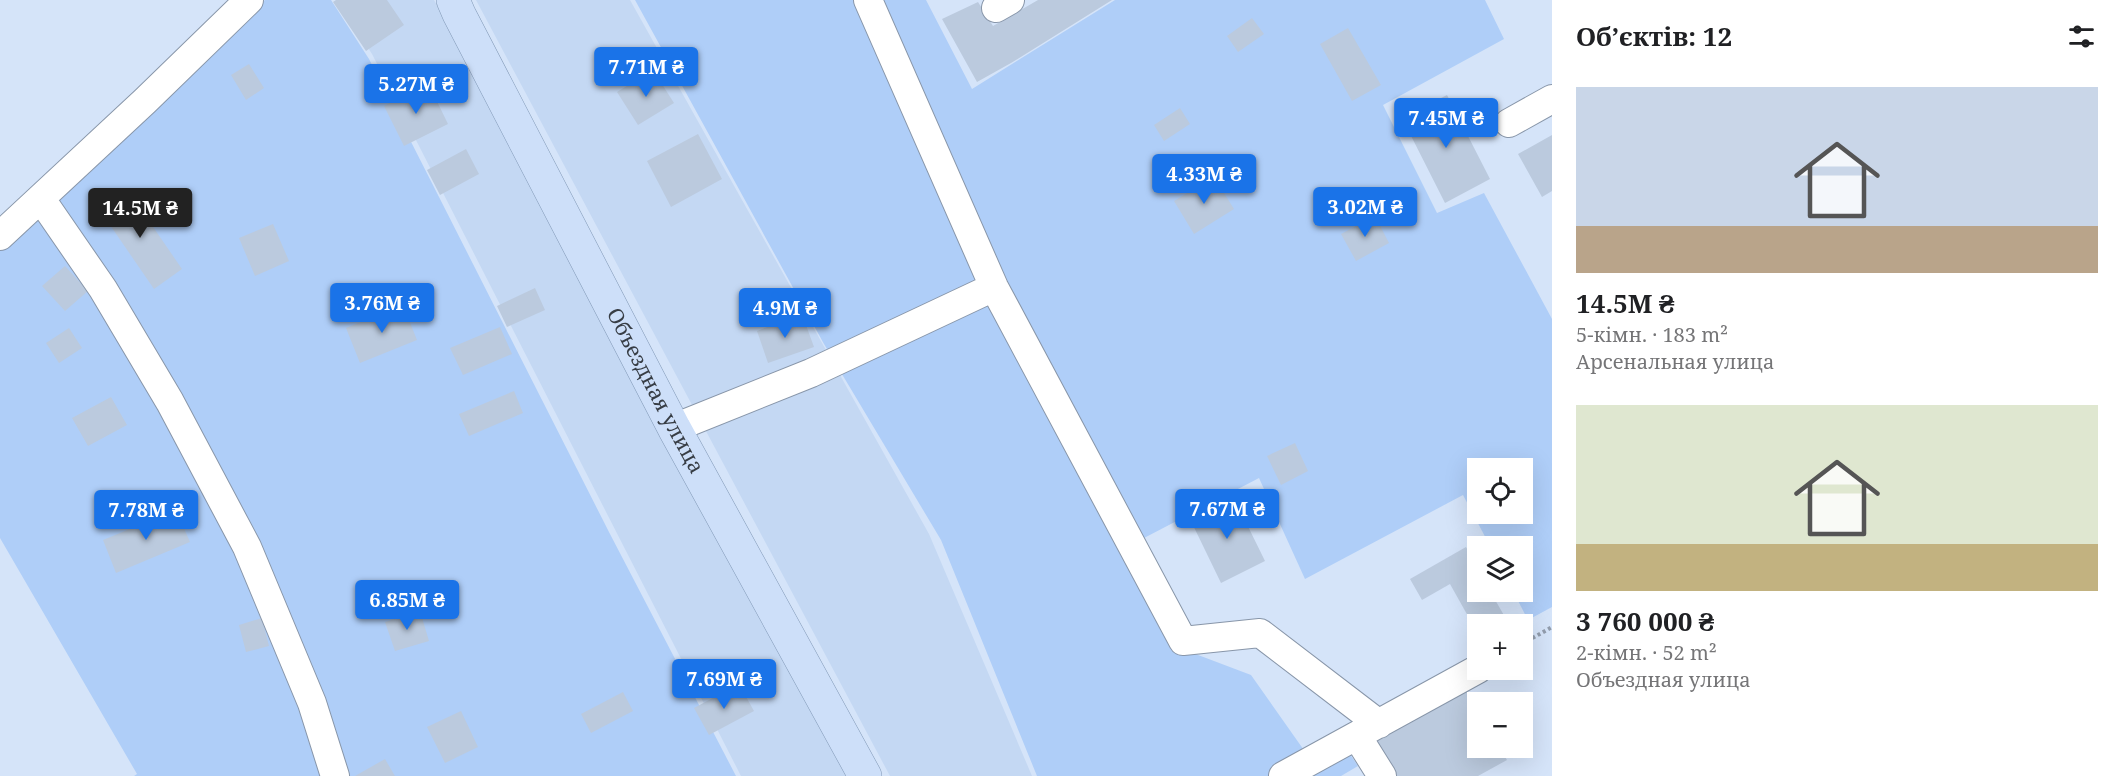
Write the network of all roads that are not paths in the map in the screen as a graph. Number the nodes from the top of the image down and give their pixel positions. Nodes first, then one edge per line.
1 (249, 0) edge
2 (453, 0) edge
3 (868, 0) edge
4 (1552, 99) edge
5 (1509, 123) dead end
6 (41, 200) junction
7 (0, 236) edge
8 (994, 287) junction
9 (674, 428) junction
10 (1467, 675) edge
11 (1368, 730) junction
12 (335, 776) edge
13 (865, 776) edge
14 (1283, 776) edge
15 (1382, 776) edge

1 - 6 street
2 - 9 main road, Объездная улица
3 - 8 street
4 - 5 street
6 - 7 street
6 - 12 street
8 - 9 street
8 - 11 street
9 - 13 main road, Объездная улица
10 - 11 street
11 - 14 street
11 - 15 street

